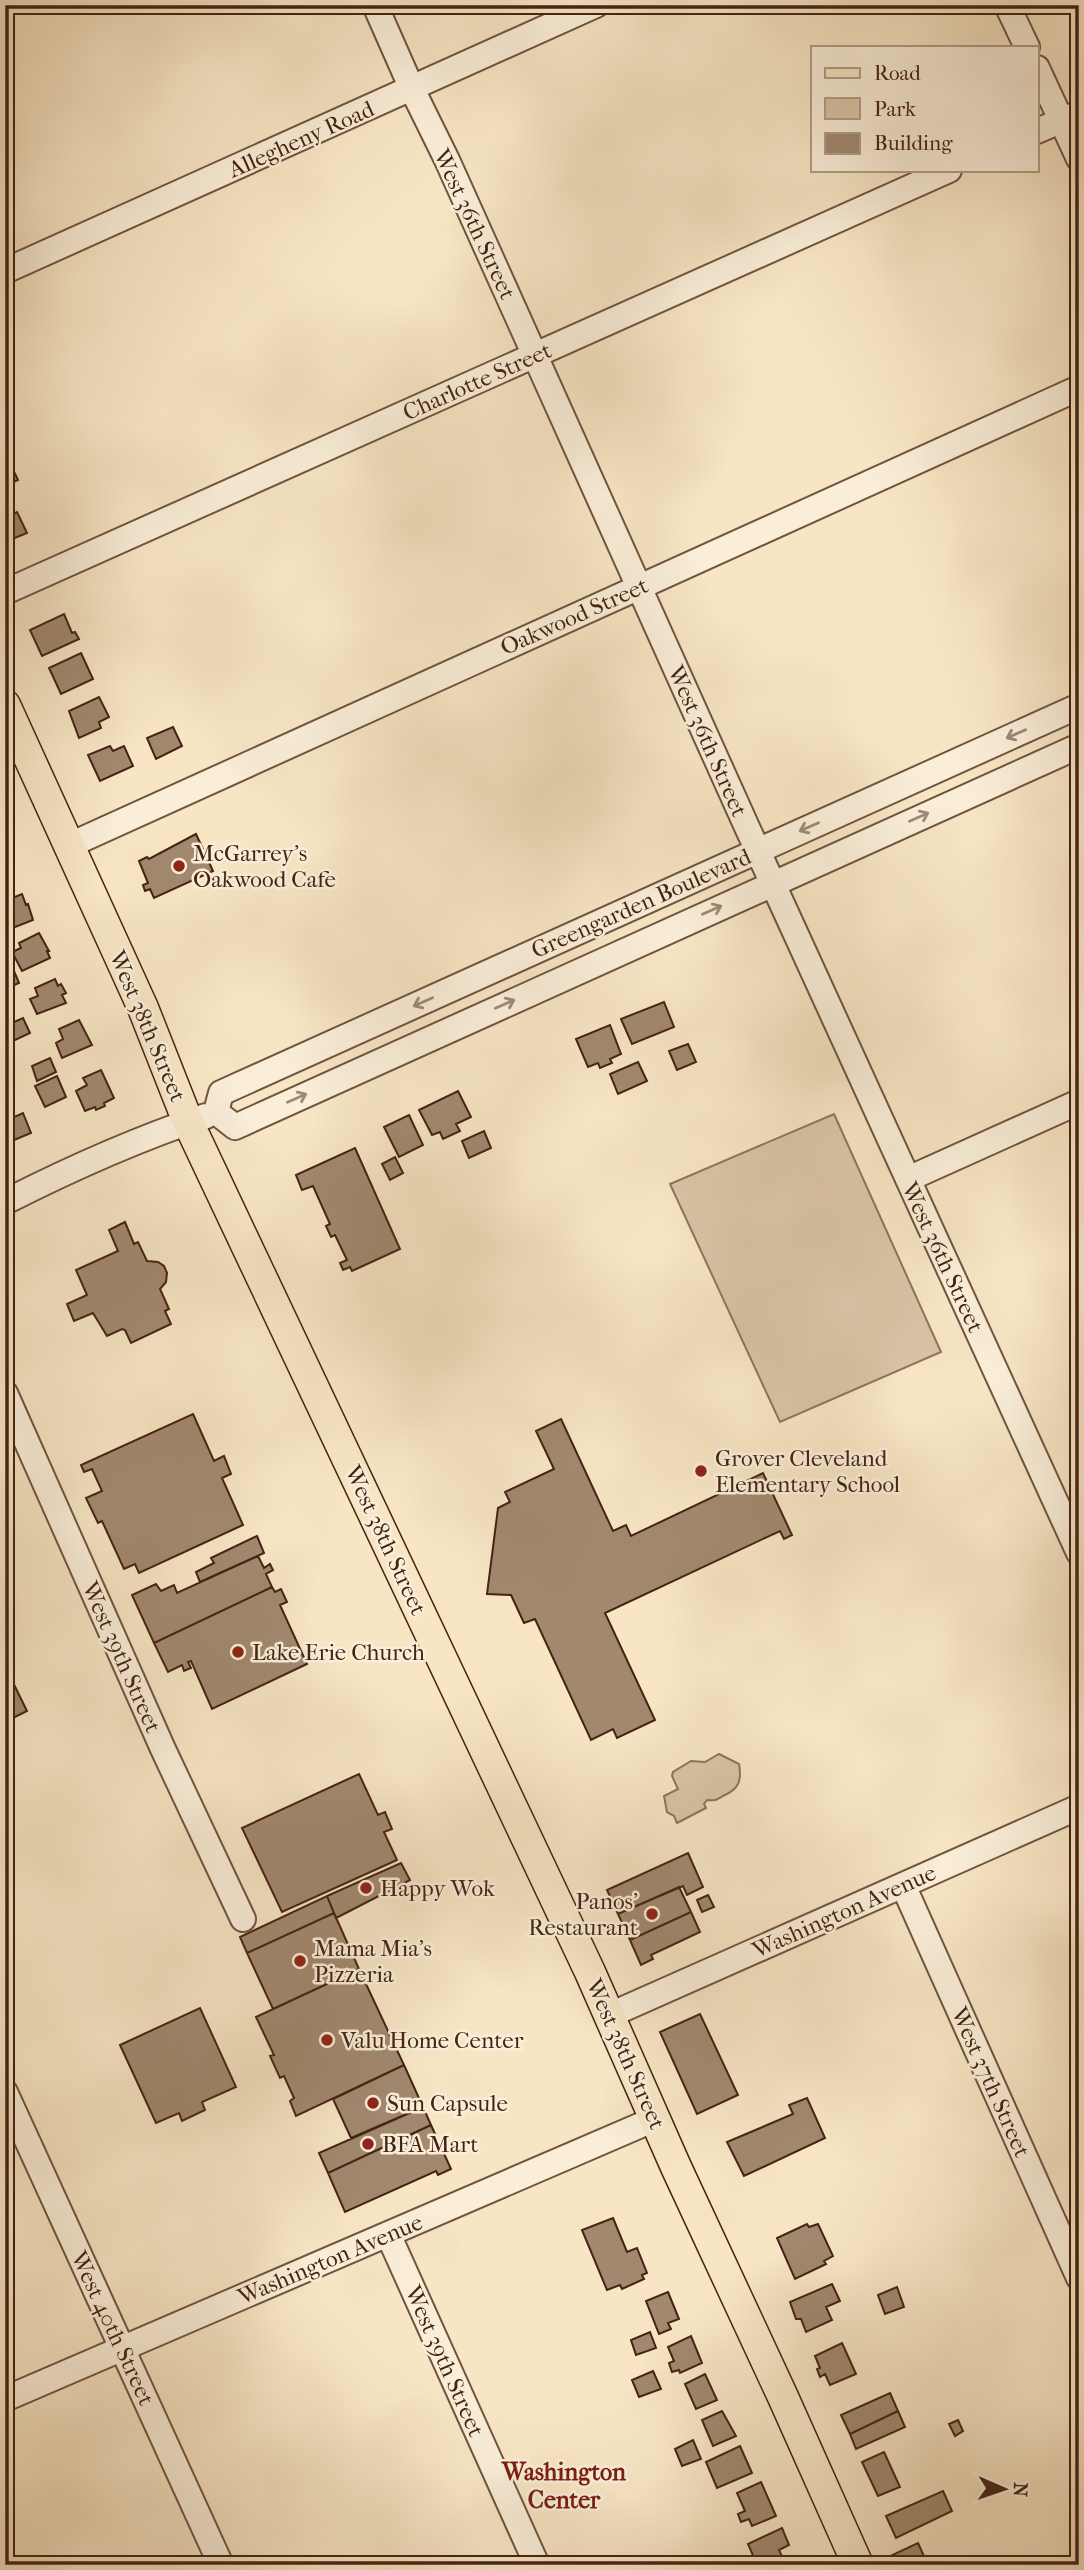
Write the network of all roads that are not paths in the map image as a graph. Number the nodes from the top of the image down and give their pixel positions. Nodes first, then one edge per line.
1 (374, 5) edge
2 (596, 5) edge
3 (1007, 5) edge
4 (1027, 46) edge
5 (1038, 69) edge
6 (412, 89) junction
7 (1070, 117) edge
8 (1038, 131) edge
9 (1079, 159) edge
10 (944, 172) edge
11 (5, 271) edge
12 (535, 354) junction
13 (1079, 388) edge
14 (638, 586) junction
15 (5, 592) edge
16 (5, 705) edge
17 (1079, 706) edge
18 (1079, 746) edge
19 (70, 845) junction
20 (758, 850) junction
21 (773, 883) junction
22 (1079, 1102) edge
23 (216, 1112) junction
24 (188, 1122) junction
25 (908, 1179) junction
26 (5, 1202) edge
27 (5, 1393) edge
28 (1077, 1543) edge
29 (1079, 1807) edge
30 (903, 1885) junction
31 (243, 1919) dead end
32 (610, 2015) junction
33 (5, 2092) edge
34 (655, 2119) junction
35 (388, 2234) junction
36 (1079, 2278) edge
37 (123, 2348) junction
38 (5, 2399) edge
39 (221, 2565) edge
40 (537, 2565) edge
41 (858, 2565) edge

1 - 6 street, West 36th Street
2 - 6 street, Allegheny Road
3 - 4 street
5 - 7 street
6 - 11 street, Allegheny Road
6 - 12 street, West 36th Street
7 - 8 street
7 - 9 street
10 - 12 street, Charlotte Street
12 - 14 street, West 36th Street
12 - 15 street, Charlotte Street
13 - 14 street, Oakwood Street
14 - 19 street, Oakwood Street
14 - 20 street, West 36th Street
16 - 19 main road, West 38th Street
17 -> 20 street, Greengarden Boulevard
21 -> 18 street, Greengarden Boulevard
19 - 24 main road, West 38th Street
20 - 21 street, West 36th Street
20 -> 23 street, Greengarden Boulevard
23 -> 21 street, Greengarden Boulevard
21 - 25 street, West 36th Street
22 - 25 street
23 - 24 street
24 - 26 street
24 - 32 main road, West 38th Street
25 - 28 street, West 36th Street
27 - 31 street, West 39th Street
29 - 30 street, Washington Avenue
30 - 32 street, Washington Avenue
30 - 36 street, West 37th Street
32 - 34 main road, West 38th Street
33 - 37 street, West 40th Street
34 - 35 street, Washington Avenue
34 - 41 main road, West 38th Street
35 - 37 street, Washington Avenue
35 - 40 street, West 39th Street
37 - 38 street, Washington Avenue
37 - 39 street, West 40th Street

